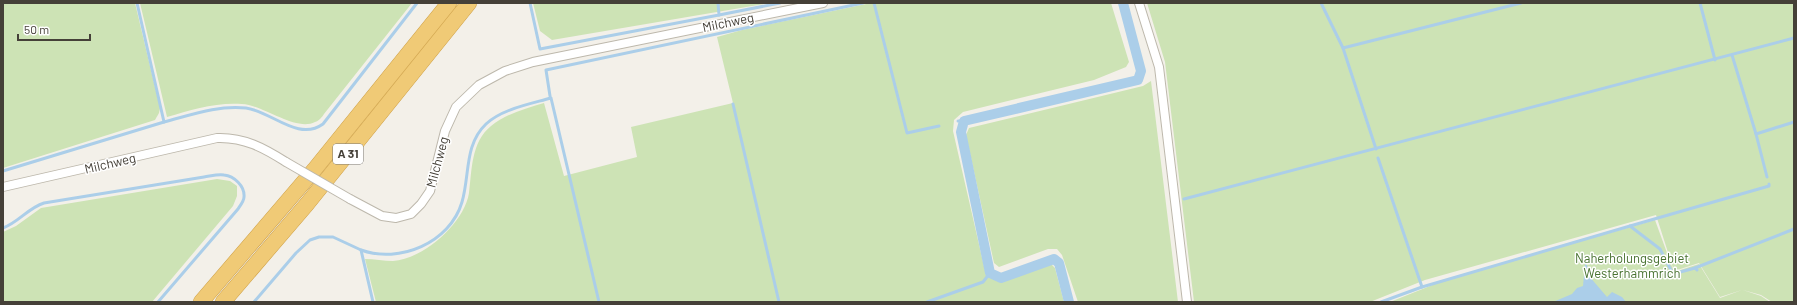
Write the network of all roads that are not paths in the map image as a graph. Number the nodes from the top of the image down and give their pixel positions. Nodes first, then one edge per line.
1 (449, 3) edge
2 (469, 3) edge
3 (823, 3) edge
4 (1139, 3) edge
5 (3, 187) edge
6 (201, 302) edge
7 (223, 302) edge
8 (1187, 302) edge

1 - 6 highway, A 31
2 - 7 highway, A 31
3 - 5 street, Milchweg, bridge
4 - 8 street

